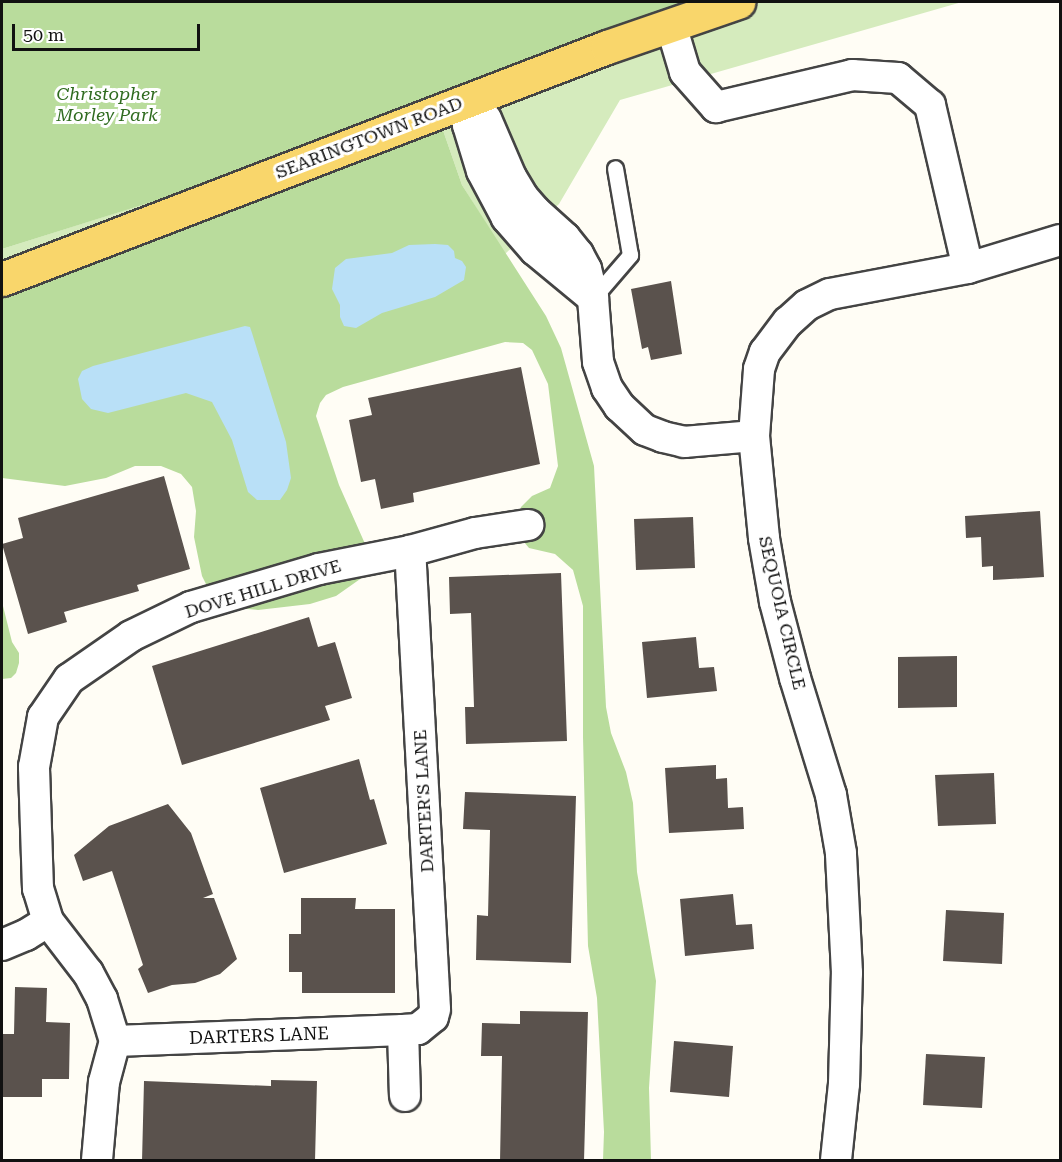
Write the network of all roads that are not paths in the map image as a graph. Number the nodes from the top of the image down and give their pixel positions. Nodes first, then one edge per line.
1 (738, 2) edge
2 (671, 25) junction
3 (468, 100) junction
4 (615, 168) dead end
5 (1060, 240) edge
6 (968, 268) junction
7 (2, 279) edge
8 (593, 298) junction
9 (754, 435) junction
10 (528, 525) dead end
11 (410, 551) junction
12 (48, 921) junction
13 (2, 945) edge
14 (404, 1030) junction
15 (115, 1041) junction
16 (405, 1096) dead end
17 (97, 1161) edge
18 (836, 1161) edge

1 - 2 main road, SEARINGTOWN ROAD
2 - 3 main road, SEARINGTOWN ROAD
2 - 6 street
3 - 7 main road, SEARINGTOWN ROAD
3 - 8 street
4 - 8 lane
5 - 6 street, SEQUOIA CIRCLE
6 - 9 street, SEQUOIA CIRCLE
8 - 9 street
9 - 18 street, SEQUOIA CIRCLE
10 - 11 street, DOVE HILL DRIVE
11 - 12 street, DOVE HILL DRIVE
11 - 14 street, DARTER'S LANE
12 - 13 street
12 - 15 street, DOVE HILL DRIVE
14 - 15 street, DARTERS LANE
14 - 16 street
15 - 17 street

